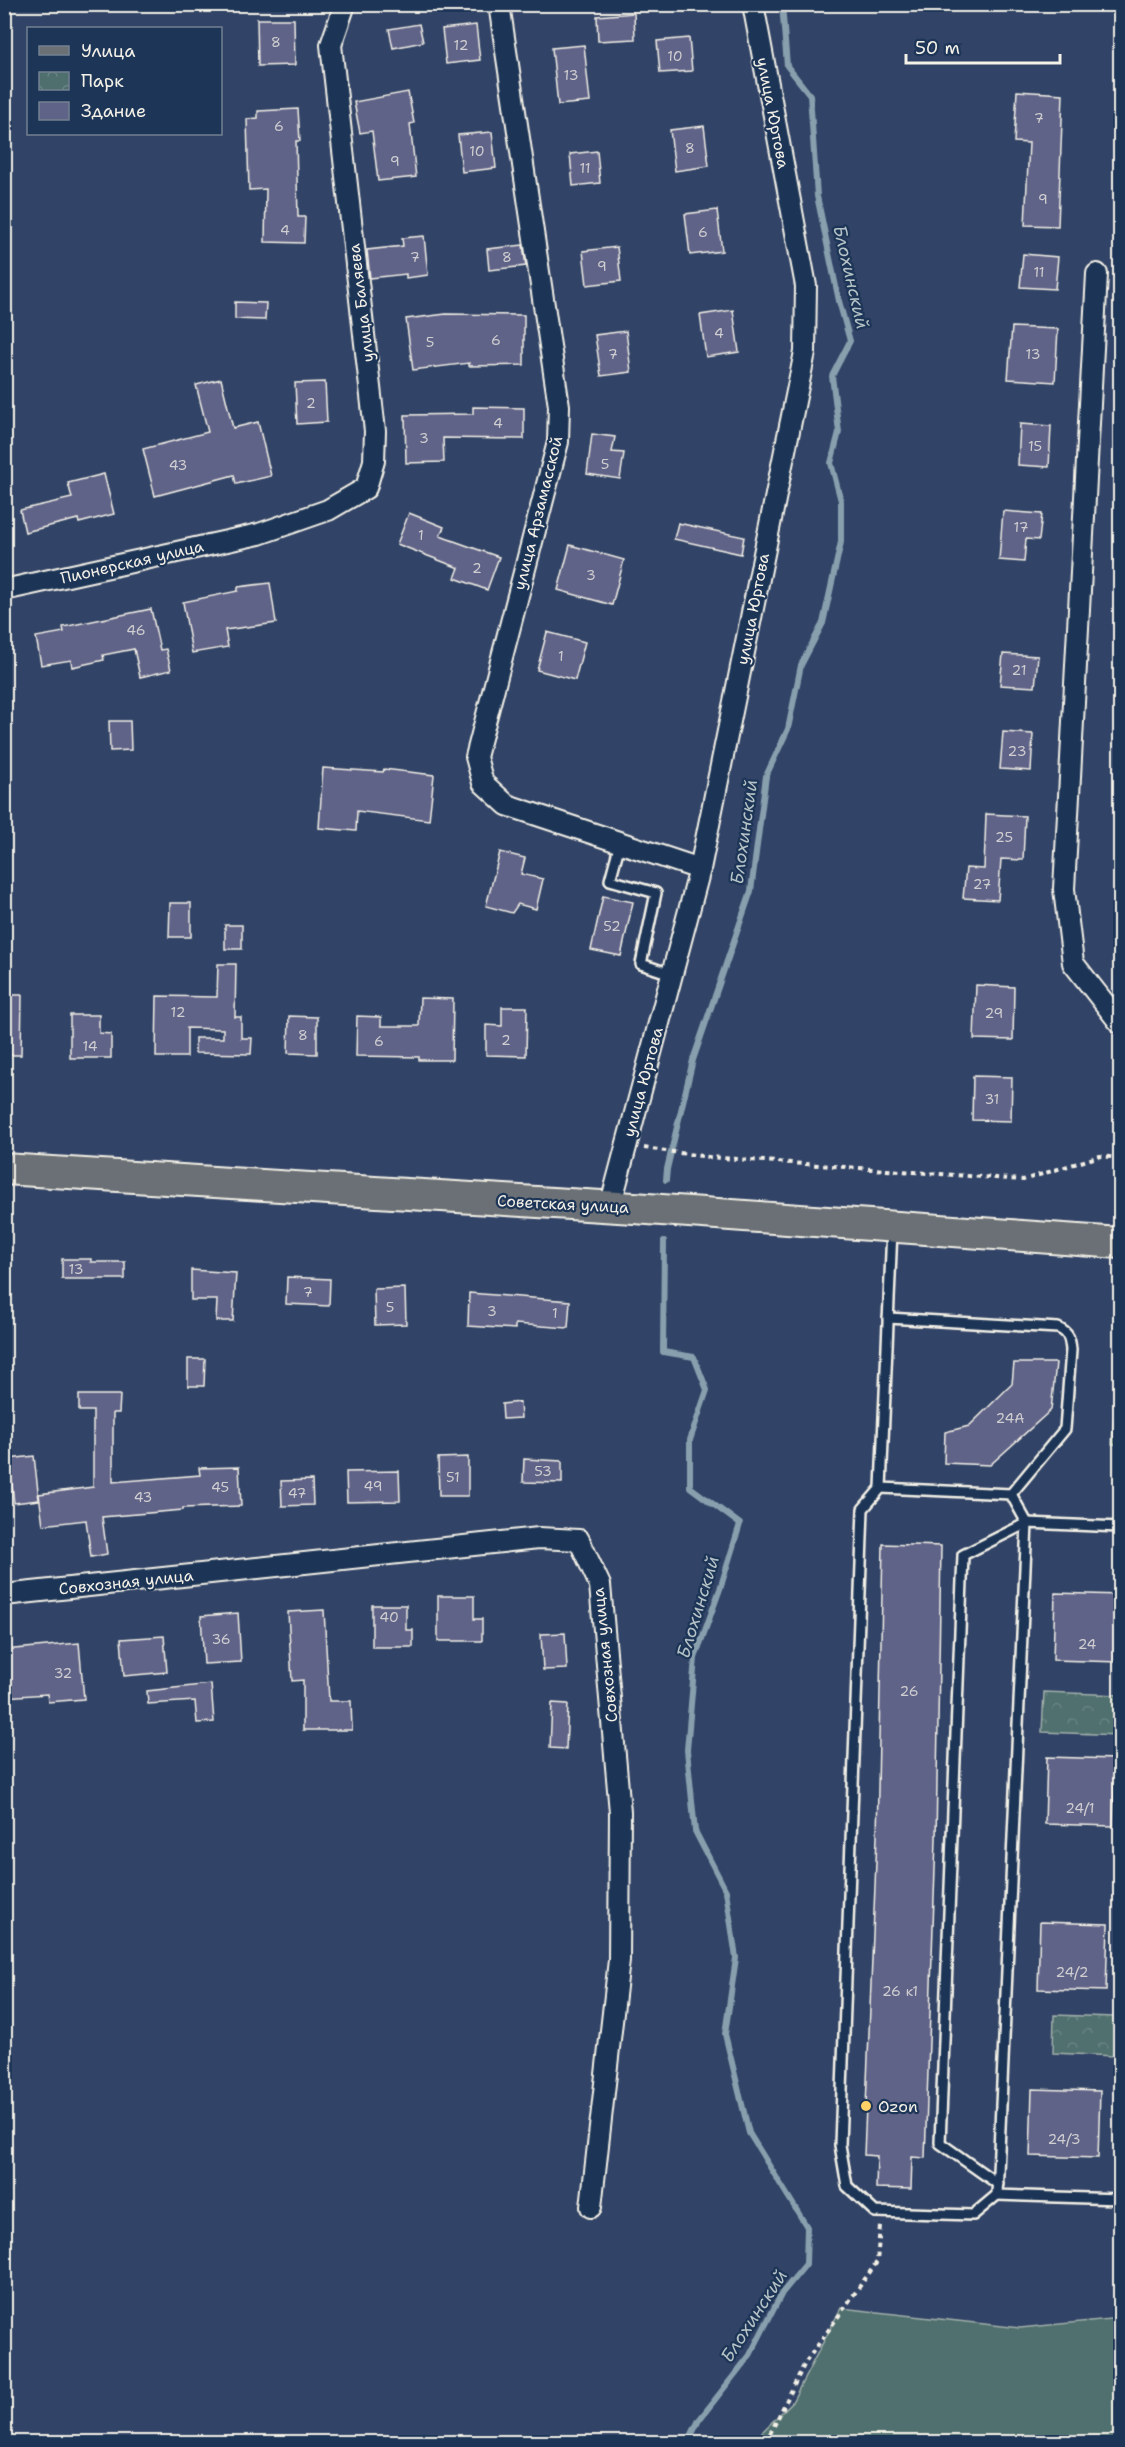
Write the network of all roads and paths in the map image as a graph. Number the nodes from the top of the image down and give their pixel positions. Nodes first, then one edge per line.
1 (345, 4) edge
2 (499, 4) edge
3 (753, 4) edge
4 (1097, 274) dead end
5 (259, 534) joint
6 (4, 590) edge
7 (620, 843) junction
8 (700, 869) junction
9 (671, 974) junction
10 (1120, 1023) edge
11 (650, 1148) dead end
12 (1120, 1158) edge
13 (4, 1169) edge
14 (610, 1207) junction
15 (892, 1227) junction
16 (1120, 1243) edge
17 (888, 1318) junction
18 (881, 1488) junction
19 (1011, 1494) junction
20 (1027, 1523) junction
21 (1120, 1527) edge
22 (4, 1595) edge
23 (998, 2184) junction
24 (997, 2195) junction
25 (1120, 2199) edge
26 (591, 2207) dead end
27 (882, 2212) junction
28 (766, 2442) edge

1 - 5 street, улица Баляева
2 - 7 street, улица Арзамасской
3 - 8 street, улица Юртова
4 - 10 street
5 - 6 street, Пионерская улица
7 - 8 street, улица Арзамасской
7 - 9 lane
8 - 9 street, улица Юртова
9 - 14 street, улица Юртова
11 - 12 path
13 - 14 main road, Советская улица
14 - 15 main road, Советская улица
15 - 16 main road, Советская улица
15 - 17 lane
17 - 18 lane
17 - 19 lane
18 - 19 lane
18 - 27 lane
19 - 20 lane
20 - 21 lane
20 - 23 lane
20 - 23 lane
22 - 26 street, Совхозная улица
23 - 24 lane
24 - 25 lane
24 - 27 lane
27 - 28 path

